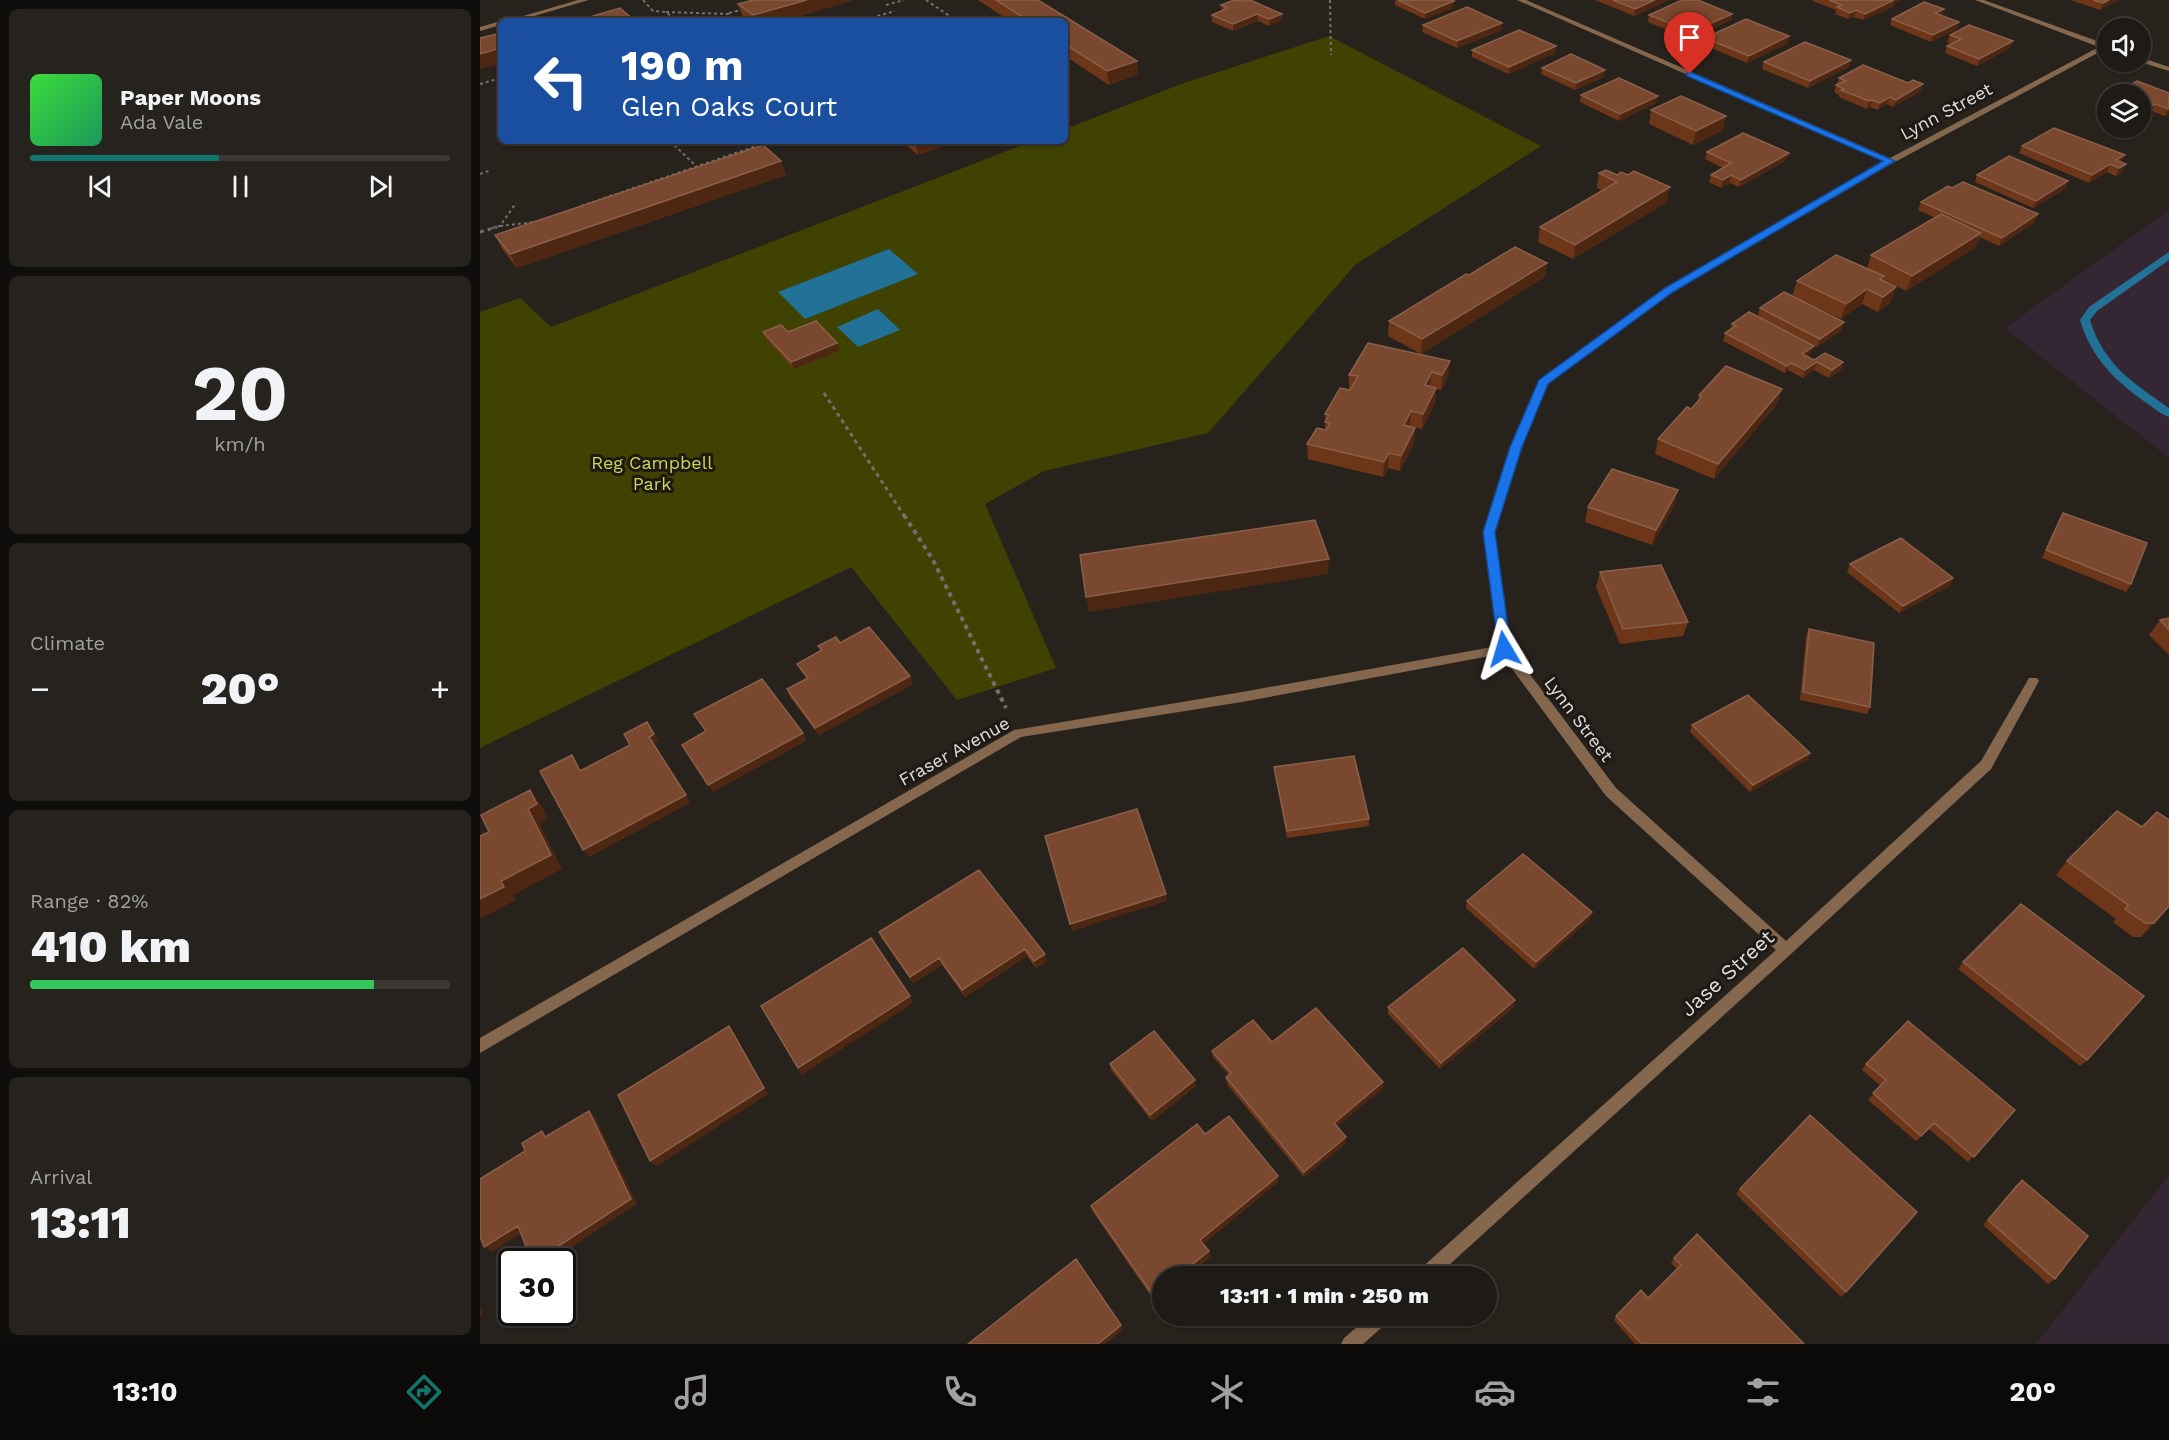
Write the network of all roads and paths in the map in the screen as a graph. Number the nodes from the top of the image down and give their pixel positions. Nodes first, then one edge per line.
1 (586, 0) edge
2 (643, 0) edge
3 (904, 0) edge
4 (926, 0) edge
5 (1330, 0) edge
6 (1520, 0) edge
7 (1978, 0) edge
8 (886, 5) dead end
9 (748, 8) edge
10 (895, 11) dead end
11 (666, 12) junction
12 (729, 14) junction
13 (520, 18) edge
14 (673, 18) edge
15 (733, 18) edge
16 (870, 18) edge
17 (953, 18) edge
18 (498, 24) edge
19 (480, 29) edge
20 (2097, 45) edge
21 (2097, 53) edge
22 (1331, 55) dead end
23 (2151, 63) edge
24 (2169, 69) edge
25 (498, 79) edge
26 (480, 84) edge
27 (673, 144) edge
28 (762, 144) edge
29 (1890, 161) junction
30 (697, 167) junction
31 (491, 171) dead end
32 (480, 174) edge
33 (516, 203) dead end
34 (576, 208) edge
35 (543, 219) edge
36 (500, 226) junction
37 (480, 232) edge
38 (824, 393) dead end
39 (1504, 649) junction
40 (2033, 681) dead end
41 (1018, 733) junction
42 (1786, 950) junction
43 (480, 1046) edge
44 (1436, 1266) edge
45 (1371, 1326) edge
46 (1350, 1344) edge

1 - 13 street
2 - 11 path
3 - 8 path
4 - 17 path
5 - 22 path
6 - 29 street
7 - 20 street
9 - 12 path
10 - 16 path
11 - 12 path
11 - 14 path
12 - 15 path
18 - 19 street
21 - 29 street, Lynn Street
23 - 24 street
25 - 26 path
27 - 30 path
28 - 30 path
29 - 39 street, Lynn Street
30 - 34 path
31 - 32 path
33 - 36 path
35 - 36 path
36 - 37 path
38 - 41 path
39 - 41 street, Fraser Avenue
39 - 42 street, Lynn Street
40 - 42 street, Jase Street
41 - 43 street, Fraser Avenue
42 - 44 street, Jase Street
45 - 46 street

